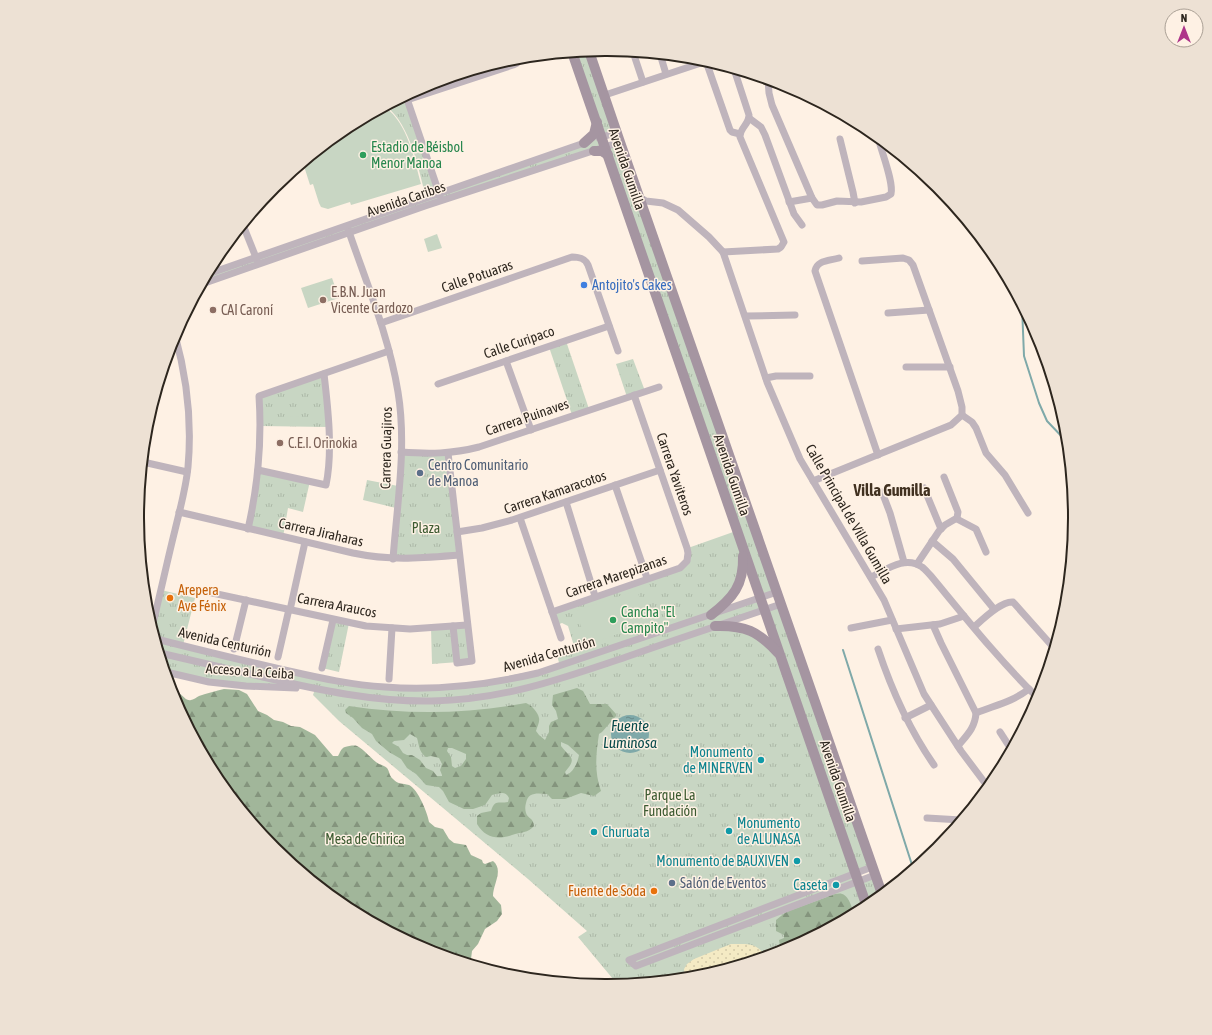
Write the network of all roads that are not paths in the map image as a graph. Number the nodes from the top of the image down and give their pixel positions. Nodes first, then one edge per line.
1 (592, 56) edge
2 (574, 57) edge
3 (635, 57) edge
4 (662, 60) edge
5 (695, 65) edge
6 (503, 68) edge
7 (707, 68) edge
8 (666, 74) junction
9 (736, 75) edge
10 (643, 82) junction
11 (768, 85) edge
12 (428, 91) edge
13 (605, 95) junction
14 (408, 101) edge
15 (749, 118) junction
16 (597, 122) junction
17 (740, 134) junction
18 (602, 137) junction
19 (619, 137) junction
20 (840, 139) dead end
21 (584, 143) junction
22 (881, 147) edge
23 (594, 151) joint
24 (607, 151) junction
25 (439, 193) junction
26 (639, 197) junction
27 (812, 198) junction
28 (442, 201) junction
29 (656, 202) junction
30 (789, 202) junction
31 (854, 203) junction
32 (646, 216) junction
33 (802, 225) dead end
34 (348, 228) junction
35 (245, 230) edge
36 (723, 252) junction
37 (839, 258) dead end
38 (257, 260) junction
39 (862, 261) dead end
40 (215, 272) edge
41 (210, 281) edge
42 (929, 310) junction
43 (888, 313) dead end
44 (796, 315) dead end
45 (746, 316) junction
46 (381, 323) junction
47 (609, 326) junction
48 (178, 347) edge
49 (389, 351) junction
50 (618, 351) dead end
51 (506, 361) junction
52 (906, 367) dead end
53 (950, 367) junction
54 (324, 374) junction
55 (810, 376) dead end
56 (766, 378) junction
57 (438, 384) dead end
58 (659, 387) dead end
59 (634, 395) junction
60 (962, 415) junction
61 (531, 430) junction
62 (401, 452) junction
63 (448, 454) junction
64 (878, 455) junction
65 (147, 463) edge
66 (258, 470) junction
67 (660, 470) junction
68 (187, 472) junction
69 (944, 477) dead end
70 (814, 482) junction
71 (615, 485) junction
72 (924, 488) dead end
73 (882, 492) dead end
74 (566, 502) junction
75 (179, 512) junction
76 (1028, 514) dead end
77 (520, 518) junction
78 (957, 519) junction
79 (248, 529) junction
80 (941, 529) junction
81 (457, 532) junction
82 (932, 541) junction
83 (305, 542) junction
84 (743, 548) junction
85 (986, 552) dead end
86 (459, 555) junction
87 (393, 559) junction
88 (687, 561) joint
89 (904, 562) junction
90 (917, 564) junction
91 (871, 577) junction
92 (647, 578) junction
93 (203, 591) dead end
94 (777, 592) junction
95 (595, 596) junction
96 (760, 598) junction
97 (246, 600) junction
98 (781, 604) junction
99 (289, 609) junction
100 (994, 609) junction
101 (764, 610) junction
102 (552, 612) junction
103 (711, 615) junction
104 (155, 616) edge
105 (964, 616) junction
106 (333, 620) junction
107 (892, 620) junction
108 (467, 624) junction
109 (933, 624) junction
110 (453, 626) junction
111 (715, 626) junction
112 (974, 627) junction
113 (392, 628) junction
114 (851, 628) dead end
115 (896, 629) junction
116 (561, 638) dead end
117 (161, 640) edge
118 (1050, 643) edge
119 (234, 649) dead end
120 (878, 649) dead end
121 (165, 654) edge
122 (780, 655) junction
123 (278, 657) dead end
124 (322, 668) dead end
125 (172, 673) edge
126 (389, 679) dead end
127 (309, 688) junction
128 (1029, 689) junction
129 (1033, 693) edge
130 (932, 705) junction
131 (976, 713) junction
132 (905, 718) junction
133 (1000, 732) dead end
134 (1008, 744) edge
135 (958, 746) junction
136 (934, 765) dead end
137 (984, 782) edge
138 (927, 818) dead end
139 (955, 820) edge
140 (874, 871) junction
141 (857, 877) junction
142 (880, 889) edge
143 (864, 899) edge

1 - 13 main road, Avenida Gumilla
2 - 16 main road, Avenida Gumilla
3 - 10 street
4 - 8 street
5 - 8 street
6 - 12 street
7 - 17 street
8 - 10 street
9 - 15 street
10 - 13 street
11 - 27 street
13 - 19 main road, Avenida Gumilla
14 - 25 street
15 - 17 street
15 - 30 street
16 - 18 main road, Avenida Gumilla
16 - 21 main road
17 - 36 street
18 - 19 street, Avenida Caribes
18 - 21 street, Avenida Caribes
18 - 24 main road, Avenida Gumilla
19 - 24 street
19 - 26 main road, Avenida Gumilla
20 - 31 street
21 - 25 street, Avenida Caribes
22 - 31 street
23 - 24 main road
23 - 28 street, Avenida Caribes
24 - 84 main road, Avenida Gumilla
25 - 28 street
25 - 34 street, Avenida Caribes
26 - 29 street, Calle Principal de Villa Gumilla
26 - 32 main road, Avenida Gumilla
27 - 30 street
27 - 31 street
28 - 34 street, Avenida Caribes
29 - 32 street
29 - 36 street, Calle Principal de Villa Gumilla
30 - 33 street
32 - 94 main road, Avenida Gumilla
34 - 38 street, Avenida Caribes
34 - 46 street, Carrera Guajiros
35 - 38 street
36 - 45 street, Calle Principal de Villa Gumilla
37 - 64 street
38 - 40 street, Avenida Caribes
38 - 41 street, Avenida Caribes
39 - 42 street
42 - 43 street
42 - 53 street
44 - 45 street
45 - 56 street, Calle Principal de Villa Gumilla
46 - 47 street, Calle Potuaras
46 - 49 street, Carrera Guajiros
47 - 50 street
47 - 51 street, Calle Curipaco
48 - 68 street
49 - 54 street
49 - 62 street, Carrera Guajiros
51 - 57 street, Calle Curipaco
51 - 61 street
52 - 53 street
53 - 60 street
54 - 66 street
54 - 66 street
55 - 56 street
56 - 70 street, Calle Principal de Villa Gumilla
58 - 59 street, Carrera Puinaves
59 - 61 street, Carrera Puinaves
59 - 67 street, Carrera Yaviteros
60 - 64 street
60 - 76 street
61 - 63 street, Carrera Puinaves
62 - 63 street, Carrera Puinaves
62 - 87 street, Carrera Guajiros
63 - 81 street
64 - 70 street
65 - 68 street
66 - 79 street
67 - 71 street, Carrera Kamaracotos
67 - 88 street, Carrera Yaviteros
68 - 75 street
69 - 78 street
70 - 91 street, Calle Principal de Villa Gumilla
71 - 74 street, Carrera Kamaracotos
71 - 92 street
72 - 80 street
73 - 89 street
74 - 77 street, Carrera Kamaracotos
74 - 95 street
75 - 79 street, Carrera Jiraharas
75 - 104 street
77 - 81 street, Carrera Kamaracotos
77 - 102 street
78 - 80 street
78 - 85 street
79 - 83 street, Carrera Jiraharas
80 - 82 street
81 - 86 street
82 - 90 street
82 - 100 street
83 - 87 street, Carrera Jiraharas
83 - 99 street
84 - 96 main road, Avenida Gumilla
84 - 103 main road
86 - 87 street, Carrera Jiraharas
86 - 108 street
88 - 92 street, Carrera Marepizanas
89 - 90 street
89 - 91 street
90 - 105 street
91 - 107 street, Calle Principal de Villa Gumilla
92 - 95 street, Carrera Marepizanas
93 - 97 street, Carrera Araucos
94 - 96 street, Avenida Centurión
94 - 98 main road, Avenida Gumilla
95 - 102 street, Carrera Marepizanas
96 - 101 main road, Avenida Gumilla
96 - 103 street, Avenida Centurión
97 - 99 street, Carrera Araucos
97 - 119 street
98 - 101 street, Avenida Centurión
98 - 140 main road, Avenida Gumilla
99 - 106 street, Carrera Araucos
99 - 123 street
100 - 112 street
100 - 118 street
101 - 111 street, Avenida Centurión
101 - 122 main road, Avenida Gumilla
102 - 116 street
103 - 117 street, Avenida Centurión
105 - 109 street
105 - 112 street
106 - 113 street, Carrera Araucos
106 - 124 street
107 - 114 street
107 - 115 street, Calle Principal de Villa Gumilla
108 - 110 street, Carrera Araucos
108 - 110 street
109 - 115 street
109 - 131 street
110 - 113 street, Carrera Araucos
111 - 122 main road
111 - 127 street, Avenida Centurión
112 - 128 street
113 - 126 street
115 - 130 street, Calle Principal de Villa Gumilla
120 - 132 street
121 - 127 street, Avenida Centurión
122 - 141 main road, Avenida Gumilla
125 - 127 street, Acceso a La Ceiba
128 - 129 street
128 - 131 street
130 - 132 street
130 - 135 street, Calle Principal de Villa Gumilla
131 - 135 street
132 - 136 street
133 - 134 street
135 - 137 street, Calle Principal de Villa Gumilla
138 - 139 street
140 - 141 street
140 - 142 main road, Avenida Gumilla
141 - 141 street
141 - 143 main road, Avenida Gumilla

